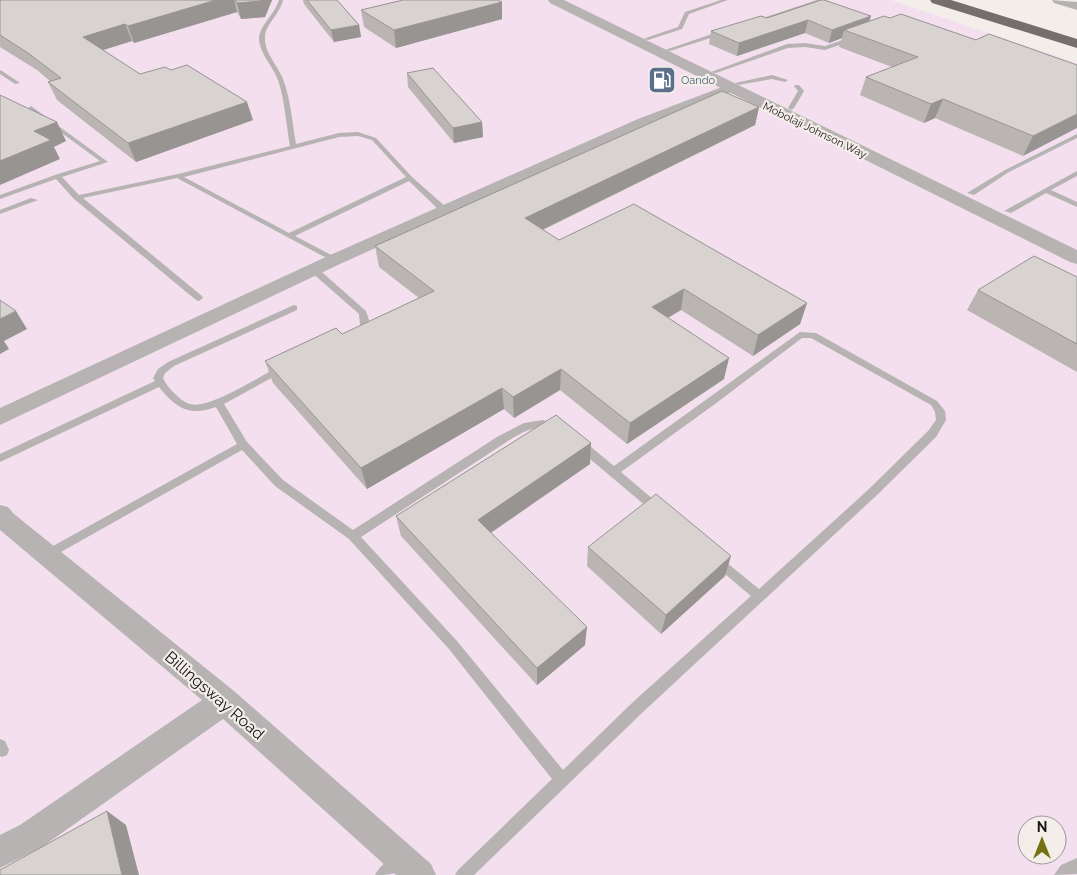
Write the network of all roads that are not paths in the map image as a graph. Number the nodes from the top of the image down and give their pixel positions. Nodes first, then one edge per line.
1 (281, 0) edge
2 (554, 0) edge
3 (567, 0) edge
4 (726, 0) edge
5 (822, 0) edge
6 (937, 0) edge
7 (975, 0) edge
8 (1058, 0) edge
9 (1077, 6) edge
10 (750, 24) edge
11 (731, 29) edge
12 (1077, 31) edge
13 (860, 36) edge
14 (646, 39) junction
15 (1077, 44) edge
16 (668, 50) junction
17 (0, 72) edge
18 (714, 72) junction
19 (785, 80) dead end
20 (17, 83) dead end
21 (734, 86) junction
22 (797, 86) dead end
23 (31, 108) edge
24 (791, 108) junction
25 (1077, 136) edge
26 (293, 147) junction
27 (1077, 173) edge
28 (57, 176) junction
29 (178, 176) junction
30 (410, 178) junction
31 (1046, 190) junction
32 (970, 193) junction
33 (77, 196) junction
34 (0, 197) edge
35 (34, 200) dead end
36 (1077, 205) edge
37 (444, 210) junction
38 (1008, 211) junction
39 (0, 212) edge
40 (289, 236) junction
41 (1077, 244) edge
42 (1077, 258) edge
43 (334, 260) junction
44 (313, 269) junction
45 (199, 298) dead end
46 (294, 308) dead end
47 (341, 339) edge
48 (293, 362) edge
49 (160, 383) junction
50 (218, 402) junction
51 (0, 417) edge
52 (243, 445) junction
53 (0, 458) edge
54 (614, 472) junction
55 (665, 516) edge
56 (2, 518) edge
57 (353, 536) junction
58 (708, 553) edge
59 (48, 554) junction
60 (759, 596) junction
61 (224, 701) junction
62 (562, 780) junction
63 (0, 852) edge
64 (1077, 866) edge
65 (402, 870) edge
66 (463, 875) edge
67 (1062, 875) edge

1 - 26 lane
2 - 21 street, Mobolaji Johnson Way
3 - 14 street, Mobolaji Johnson Way
4 - 14 lane
5 - 10 lane
6 - 15 highway
7 - 12 highway
8 - 9 street
11 - 16 lane
13 - 18 lane
14 - 16 street, Mobolaji Johnson Way
16 - 18 street, Mobolaji Johnson Way
17 - 20 lane
18 - 21 street, Mobolaji Johnson Way
19 - 21 lane
21 - 24 street, Mobolaji Johnson Way
21 - 37 street
21 - 42 street, Mobolaji Johnson Way
22 - 24 lane
23 - 28 lane
24 - 32 street, Mobolaji Johnson Way
25 - 32 lane
26 - 29 lane
26 - 30 lane
27 - 31 lane
28 - 33 lane
28 - 34 lane
29 - 33 lane
29 - 40 lane
30 - 37 lane
30 - 40 lane
31 - 36 lane
31 - 38 lane
32 - 38 street, Mobolaji Johnson Way
33 - 45 lane
35 - 39 lane
37 - 43 street
38 - 41 street, Mobolaji Johnson Way
40 - 43 lane
43 - 44 street
44 - 47 lane
44 - 51 street
46 - 49 lane
48 - 50 lane
49 - 50 lane
49 - 53 lane
50 - 52 lane
52 - 57 lane
52 - 59 lane
54 - 55 lane
54 - 57 lane
54 - 60 lane
56 - 59 street, Billingsway Road
57 - 62 lane
58 - 60 lane
59 - 61 street, Billingsway Road
60 - 62 lane
61 - 63 street
61 - 65 street, Billingsway Road
62 - 66 lane
64 - 67 lane

